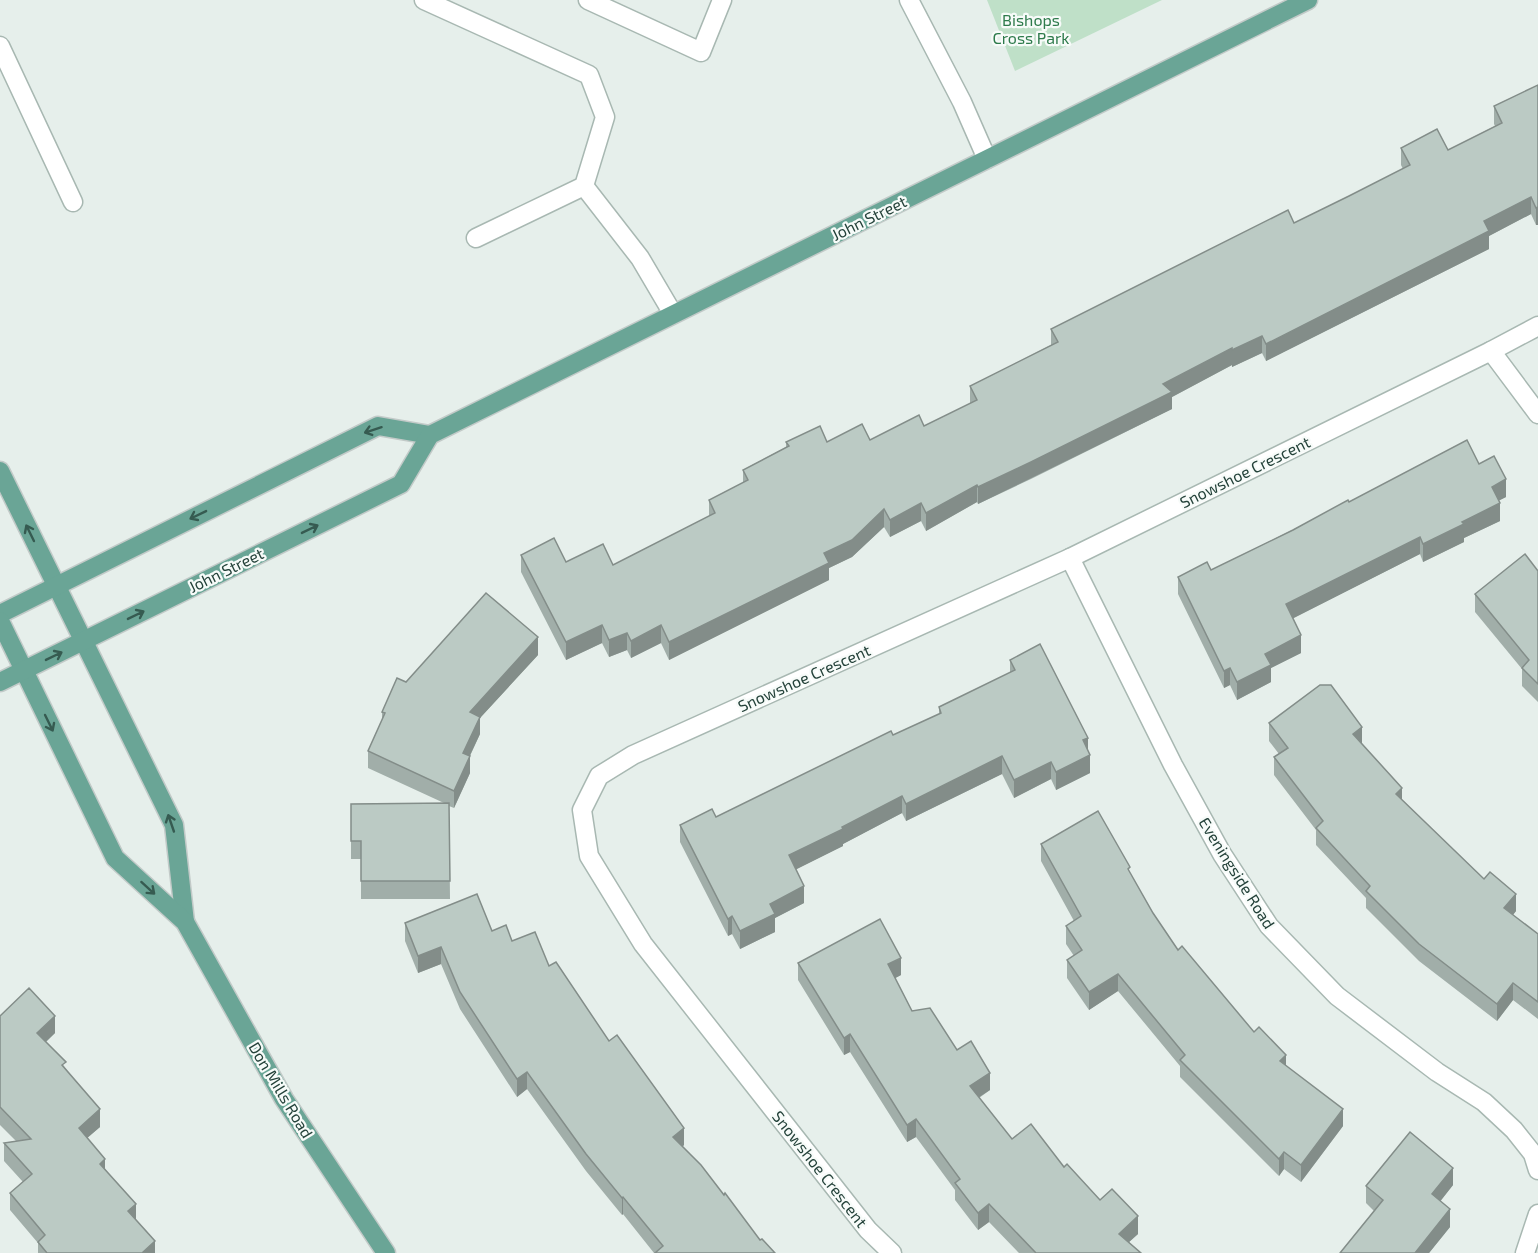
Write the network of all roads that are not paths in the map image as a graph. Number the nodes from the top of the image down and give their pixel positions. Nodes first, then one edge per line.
1 (424, 0) edge
2 (588, 0) edge
3 (722, 0) edge
4 (909, 0) edge
5 (1308, 0) edge
6 (0, 46) edge
7 (987, 159) junction
8 (584, 186) junction
9 (73, 202) dead end
10 (476, 238) dead end
11 (673, 314) junction
12 (1538, 326) edge
13 (1491, 351) junction
14 (1538, 414) edge
15 (430, 435) junction
16 (0, 471) edge
17 (1070, 558) junction
18 (56, 586) junction
19 (0, 614) edge
20 (0, 621) edge
21 (83, 641) junction
22 (24, 670) junction
23 (0, 682) edge
24 (185, 922) junction
25 (1538, 1170) edge
26 (1538, 1215) edge
27 (386, 1253) edge
28 (892, 1253) edge
29 (1526, 1253) edge

1 - 8 street
2 - 3 street
4 - 7 street
5 - 7 main road, John Street
6 - 9 street
7 - 11 main road, John Street
8 - 10 street
8 - 11 street
11 - 15 main road, John Street
12 - 13 street, Snowshoe Crescent
13 - 14 street
13 - 17 street, Snowshoe Crescent
15 -> 18 main road
21 -> 15 main road, John Street
18 -> 16 main road, Don Mills Road
17 - 25 street, Eveningside Road
17 - 28 street, Snowshoe Crescent
18 - 19 main road
18 - 21 main road, Don Mills Road
20 - 22 main road, Don Mills Road
22 -> 21 main road, John Street
24 -> 21 main road, Don Mills Road
22 - 23 main road, John Street
22 -> 24 main road, Don Mills Road
24 - 27 main road, Don Mills Road
26 - 29 street

